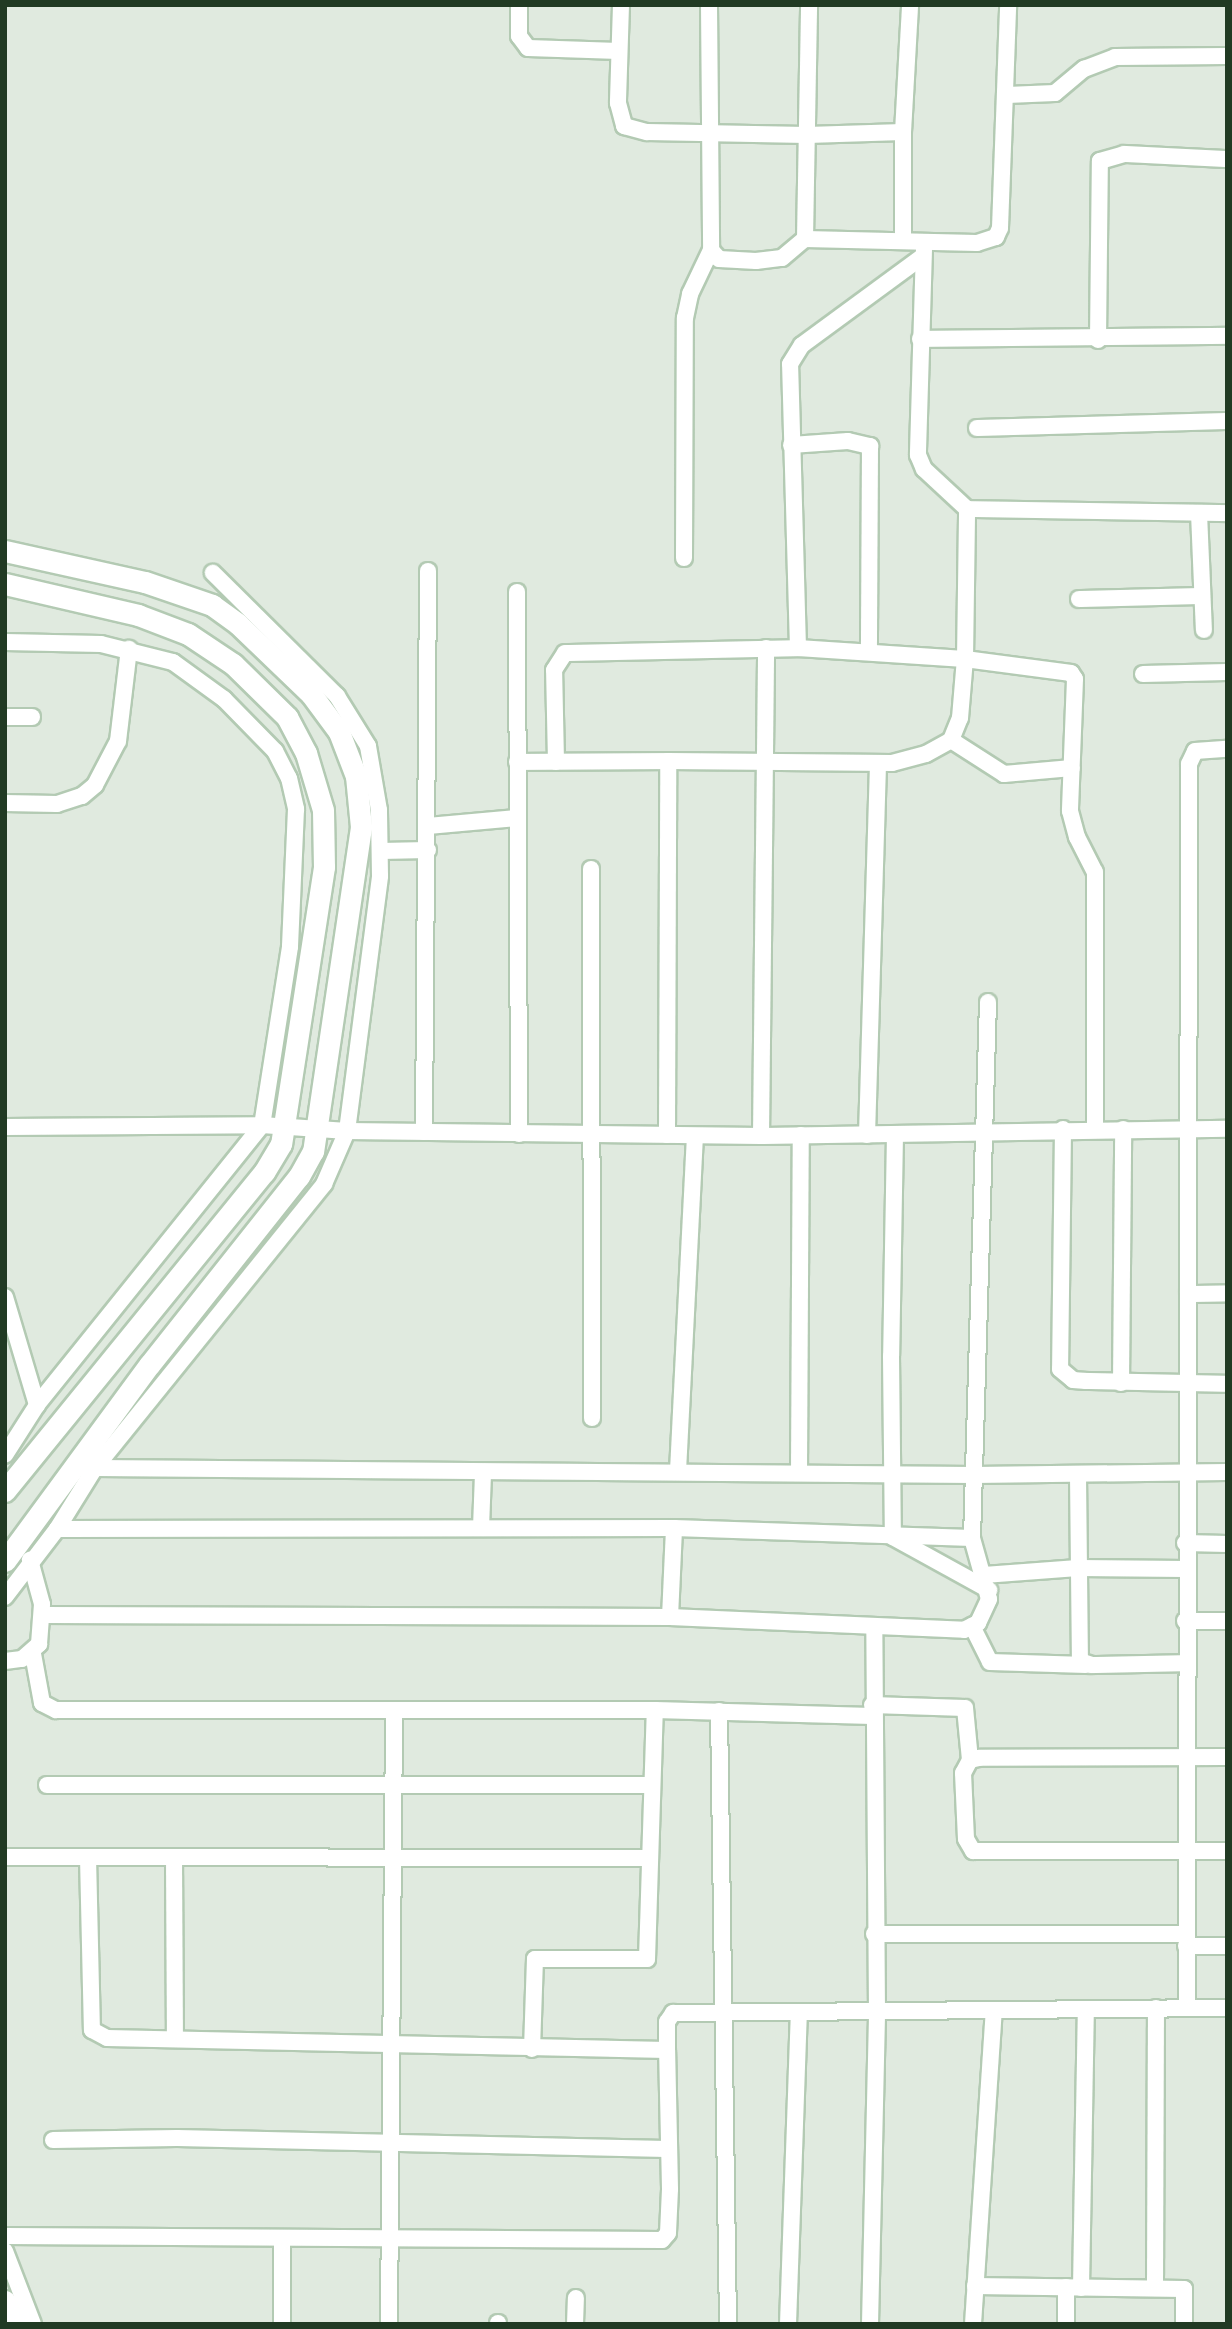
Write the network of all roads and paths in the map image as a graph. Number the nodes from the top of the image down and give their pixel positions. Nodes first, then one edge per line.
1 (519, 5) edge
2 (621, 5) edge
3 (709, 5) edge
4 (809, 5) edge
5 (910, 5) edge
6 (1008, 5) edge
7 (619, 51) junction
8 (1227, 56) edge
9 (1007, 95) junction
10 (903, 132) junction
11 (709, 133) junction
12 (807, 135) junction
13 (1227, 159) edge
14 (805, 239) junction
15 (903, 241) junction
16 (924, 249) junction
17 (711, 250) junction
18 (1227, 335) edge
19 (920, 339) junction
20 (1098, 340) junction
21 (1227, 421) edge
22 (977, 428) dead end
23 (792, 444) junction
24 (967, 509) junction
25 (1199, 513) junction
26 (1227, 513) edge
27 (5, 551) edge
28 (684, 558) dead end
29 (428, 570) dead end
30 (213, 573) dead end
31 (5, 584) edge
32 (517, 592) dead end
33 (1202, 596) junction
34 (1079, 599) dead end
35 (1204, 630) dead end
36 (5, 642) edge
37 (766, 648) junction
38 (798, 648) junction
39 (129, 649) junction
40 (869, 650) junction
41 (965, 659) junction
42 (1227, 672) edge
43 (1143, 674) dead end
44 (5, 717) edge
45 (32, 717) dead end
46 (951, 740) junction
47 (1227, 749) edge
48 (668, 761) junction
49 (762, 761) junction
50 (517, 762) junction
51 (556, 762) junction
52 (878, 763) junction
53 (1072, 768) junction
54 (5, 803) edge
55 (517, 818) junction
56 (428, 826) junction
57 (428, 850) junction
58 (381, 851) junction
59 (591, 869) dead end
60 (988, 1002) dead end
61 (261, 1125) junction
62 (286, 1126) junction
63 (5, 1127) edge
64 (319, 1128) junction
65 (1096, 1128) junction
66 (1063, 1129) junction
67 (1124, 1129) junction
68 (1187, 1129) junction
69 (1227, 1129) edge
70 (347, 1131) junction
71 (424, 1132) junction
72 (988, 1132) junction
73 (519, 1134) junction
74 (593, 1134) junction
75 (895, 1134) junction
76 (667, 1135) junction
77 (801, 1135) junction
78 (867, 1135) junction
79 (695, 1136) junction
80 (761, 1136) junction
81 (1227, 1293) edge
82 (1188, 1294) junction
83 (5, 1297) edge
84 (1121, 1383) junction
85 (1185, 1383) junction
86 (1227, 1384) edge
87 (37, 1405) junction
88 (592, 1418) dead end
89 (5, 1455) edge
90 (95, 1468) junction
91 (678, 1471) junction
92 (1186, 1472) junction
93 (1227, 1472) edge
94 (483, 1473) junction
95 (799, 1473) junction
96 (893, 1474) junction
97 (974, 1475) junction
98 (1078, 1475) junction
99 (5, 1491) edge
100 (481, 1528) junction
101 (674, 1528) junction
102 (57, 1529) junction
103 (893, 1537) junction
104 (972, 1538) junction
105 (1185, 1543) junction
106 (1227, 1544) edge
107 (30, 1560) junction
108 (5, 1561) edge
109 (1079, 1568) junction
110 (1185, 1569) junction
111 (987, 1582) junction
112 (5, 1597) edge
113 (42, 1615) junction
114 (670, 1618) junction
115 (1185, 1620) junction
116 (1227, 1621) edge
117 (972, 1626) junction
118 (874, 1627) junction
119 (33, 1654) junction
120 (5, 1661) edge
121 (1185, 1662) junction
122 (1086, 1665) junction
123 (655, 1710) junction
124 (719, 1711) junction
125 (872, 1711) junction
126 (394, 1712) junction
127 (1184, 1756) junction
128 (1227, 1757) edge
129 (970, 1760) junction
130 (47, 1785) dead end
131 (396, 1786) junction
132 (651, 1786) junction
133 (1185, 1851) junction
134 (1227, 1852) edge
135 (5, 1857) edge
136 (88, 1857) junction
137 (174, 1857) junction
138 (650, 1858) junction
139 (395, 1861) junction
140 (874, 1934) junction
141 (1186, 1940) junction
142 (1227, 1946) edge
143 (1156, 2008) junction
144 (1187, 2008) junction
145 (1227, 2008) edge
146 (994, 2011) junction
147 (1086, 2012) junction
148 (721, 2013) junction
149 (877, 2013) junction
150 (799, 2014) junction
151 (175, 2039) junction
152 (389, 2046) junction
153 (532, 2049) junction
154 (667, 2050) junction
155 (53, 2140) dead end
156 (389, 2145) junction
157 (667, 2149) junction
158 (5, 2236) edge
159 (282, 2239) junction
160 (389, 2240) junction
161 (5, 2251) edge
162 (975, 2286) junction
163 (1074, 2288) junction
164 (1155, 2288) junction
165 (576, 2298) dead end
166 (5, 2301) edge
167 (15, 2324) edge
168 (33, 2324) edge
169 (282, 2324) edge
170 (389, 2324) edge
171 (575, 2324) edge
172 (728, 2324) edge
173 (788, 2324) edge
174 (870, 2324) edge
175 (973, 2324) edge
176 (1066, 2324) edge
177 (1184, 2324) edge

1 - 7 street
2 - 7 street
3 - 11 street
4 - 12 street
5 - 10 street
6 - 9 street
7 - 11 street
8 - 9 street
9 - 16 street
10 - 12 street
10 - 15 street
11 - 12 street
11 - 17 street
12 - 14 street
13 - 20 street
14 - 15 street
14 - 17 street
15 - 16 street
16 - 19 street
16 - 23 street
17 - 28 street
18 - 20 street
19 - 20 street
19 - 24 street
21 - 22 street
23 - 38 street
23 - 40 street
24 - 25 street
24 - 41 street
25 - 26 street
25 - 33 street
27 - 64 street
29 - 56 street
30 - 58 street
31 - 62 street
32 - 50 street
33 - 34 street
33 - 35 street
36 - 39 street
37 - 38 street
37 - 49 street
37 - 51 street
38 - 40 street
39 - 54 street
39 - 61 street
40 - 41 street
41 - 46 street
41 - 53 street
42 - 43 street
44 - 45 street
46 - 52 street
46 - 53 street
47 - 68 street
48 - 49 street
48 - 51 street
48 - 76 street
49 - 52 street
49 - 80 street
50 - 51 street
50 - 55 street
52 - 78 street
53 - 65 street
55 - 56 street
55 - 73 street
56 - 57 street
57 - 58 street
57 - 71 street
58 - 70 street
59 - 74 street
60 - 72 street
61 - 62 street
61 - 63 street
61 - 87 street
62 - 64 street
62 - 99 street
64 - 70 street
64 - 108 street
65 - 66 street
65 - 67 street
66 - 72 street
66 - 84 street
67 - 68 street
67 - 84 street
68 - 69 street
68 - 82 street
70 - 71 street
70 - 90 street
71 - 73 street
72 - 75 street
72 - 97 street
73 - 74 street
74 - 76 street
74 - 88 street
75 - 78 street
75 - 96 street
76 - 79 street
77 - 78 street
77 - 80 street
77 - 95 street
79 - 80 street
79 - 91 street
81 - 82 street
82 - 85 street
83 - 87 street
84 - 85 street
85 - 86 street
85 - 92 street
87 - 89 street
90 - 94 street
90 - 102 street
91 - 94 street
91 - 95 street
92 - 93 street
92 - 98 street
92 - 105 street
94 - 100 street
95 - 96 street
96 - 97 street
96 - 103 street
97 - 98 street
97 - 104 street
98 - 109 street
100 - 101 street
100 - 102 street
101 - 103 street
101 - 114 street
102 - 107 street
103 - 104 street
103 - 111 street
104 - 111 street
105 - 106 street
105 - 110 street
107 - 112 street
107 - 113 street
109 - 110 street
109 - 111 street
109 - 122 street
110 - 115 street
111 - 117 street
113 - 114 street
113 - 119 street
114 - 118 street
115 - 116 street
115 - 121 street
117 - 118 street
117 - 122 street
118 - 125 street
119 - 120 street
119 - 126 street
121 - 122 street
121 - 127 street
123 - 124 street
123 - 126 street
123 - 132 street
124 - 125 street
124 - 148 street
125 - 129 street
125 - 140 street
126 - 131 street
127 - 128 street
127 - 129 street
127 - 133 street
129 - 133 street
130 - 131 street
131 - 132 street
131 - 139 street
132 - 138 street
133 - 134 street
133 - 141 street
135 - 136 street
136 - 137 street
136 - 151 street
137 - 139 street
137 - 151 street
138 - 139 street
138 - 153 street
139 - 152 street
140 - 141 street
140 - 149 street
141 - 142 street
141 - 144 street
143 - 144 street
143 - 147 street
143 - 164 street
144 - 145 street
146 - 147 street
146 - 149 street
146 - 162 street
147 - 163 street
148 - 150 street
148 - 154 street
148 - 172 street
149 - 150 street
149 - 174 street
150 - 173 street
151 - 152 street
152 - 153 street
152 - 156 street
153 - 154 street
154 - 157 street
155 - 156 street
156 - 157 street
156 - 160 street
157 - 160 street
158 - 159 street
159 - 160 street
159 - 169 street
160 - 170 street
161 - 168 street
162 - 163 street
162 - 175 street
163 - 164 street
163 - 176 street
164 - 177 street
165 - 171 street
166 - 167 street

